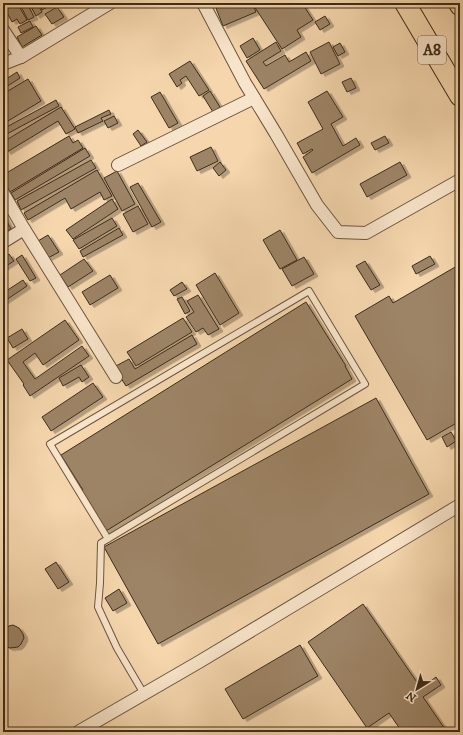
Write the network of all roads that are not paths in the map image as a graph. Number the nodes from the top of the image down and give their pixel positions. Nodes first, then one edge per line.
1 (110, 3) edge
2 (203, 3) edge
3 (405, 3) edge
4 (3, 30) edge
5 (20, 57) junction
6 (3, 64) edge
7 (460, 96) edge
8 (254, 98) junction
9 (118, 165) dead end
10 (460, 180) edge
11 (3, 193) edge
12 (24, 229) junction
13 (3, 242) edge
14 (116, 377) dead end
15 (460, 505) edge
16 (108, 539) junction
17 (144, 694) junction
18 (78, 732) edge

1 - 5 street
2 - 8 street
3 - 7 highway, A8
4 - 5 street
5 - 6 street
8 - 9 street
8 - 10 street
11 - 12 street
12 - 13 street
12 - 14 street
15 - 17 street
16 - 16 lane
16 - 17 lane
17 - 18 street

